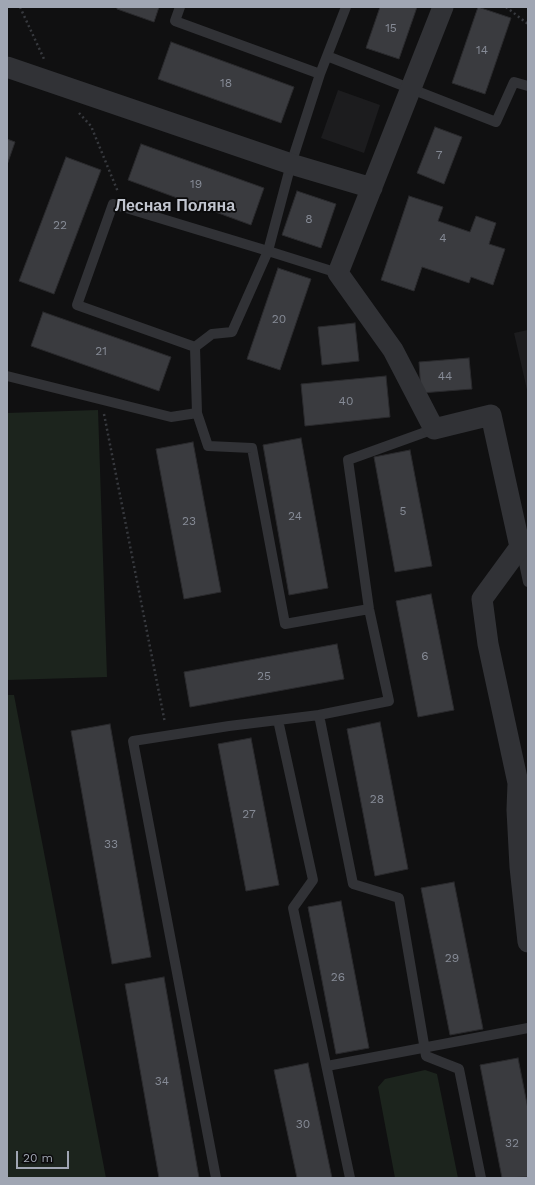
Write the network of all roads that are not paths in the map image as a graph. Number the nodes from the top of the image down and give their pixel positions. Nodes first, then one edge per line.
1 (180, 7) edge
2 (346, 7) edge
3 (443, 7) edge
4 (327, 56) junction
5 (7, 67) edge
6 (320, 74) junction
7 (528, 86) edge
8 (411, 89) junction
9 (291, 164) junction
10 (372, 188) junction
11 (268, 251) junction
12 (338, 273) junction
13 (195, 347) junction
14 (7, 376) edge
15 (197, 412) junction
16 (434, 429) junction
17 (520, 547) junction
18 (528, 582) edge
19 (369, 609) junction
20 (319, 715) junction
21 (278, 720) junction
22 (528, 942) edge
23 (528, 1028) edge
24 (425, 1048) junction
25 (326, 1066) junction
26 (216, 1178) edge
27 (350, 1178) edge
28 (481, 1178) edge

1 - 6 lane
2 - 4 lane
3 - 8 street
4 - 6 lane
4 - 8 lane
5 - 9 street
6 - 9 lane
7 - 8 lane
8 - 10 street
9 - 10 street
9 - 11 lane
10 - 12 street
11 - 12 lane
11 - 13 lane
11 - 13 lane
12 - 16 street
13 - 15 lane
14 - 15 lane
15 - 19 lane
16 - 17 street
16 - 19 lane
17 - 18 lane
17 - 22 street
19 - 20 lane
20 - 21 lane
20 - 24 lane
21 - 25 lane
21 - 26 lane
23 - 24 lane
24 - 25 lane
24 - 28 lane
25 - 27 lane

